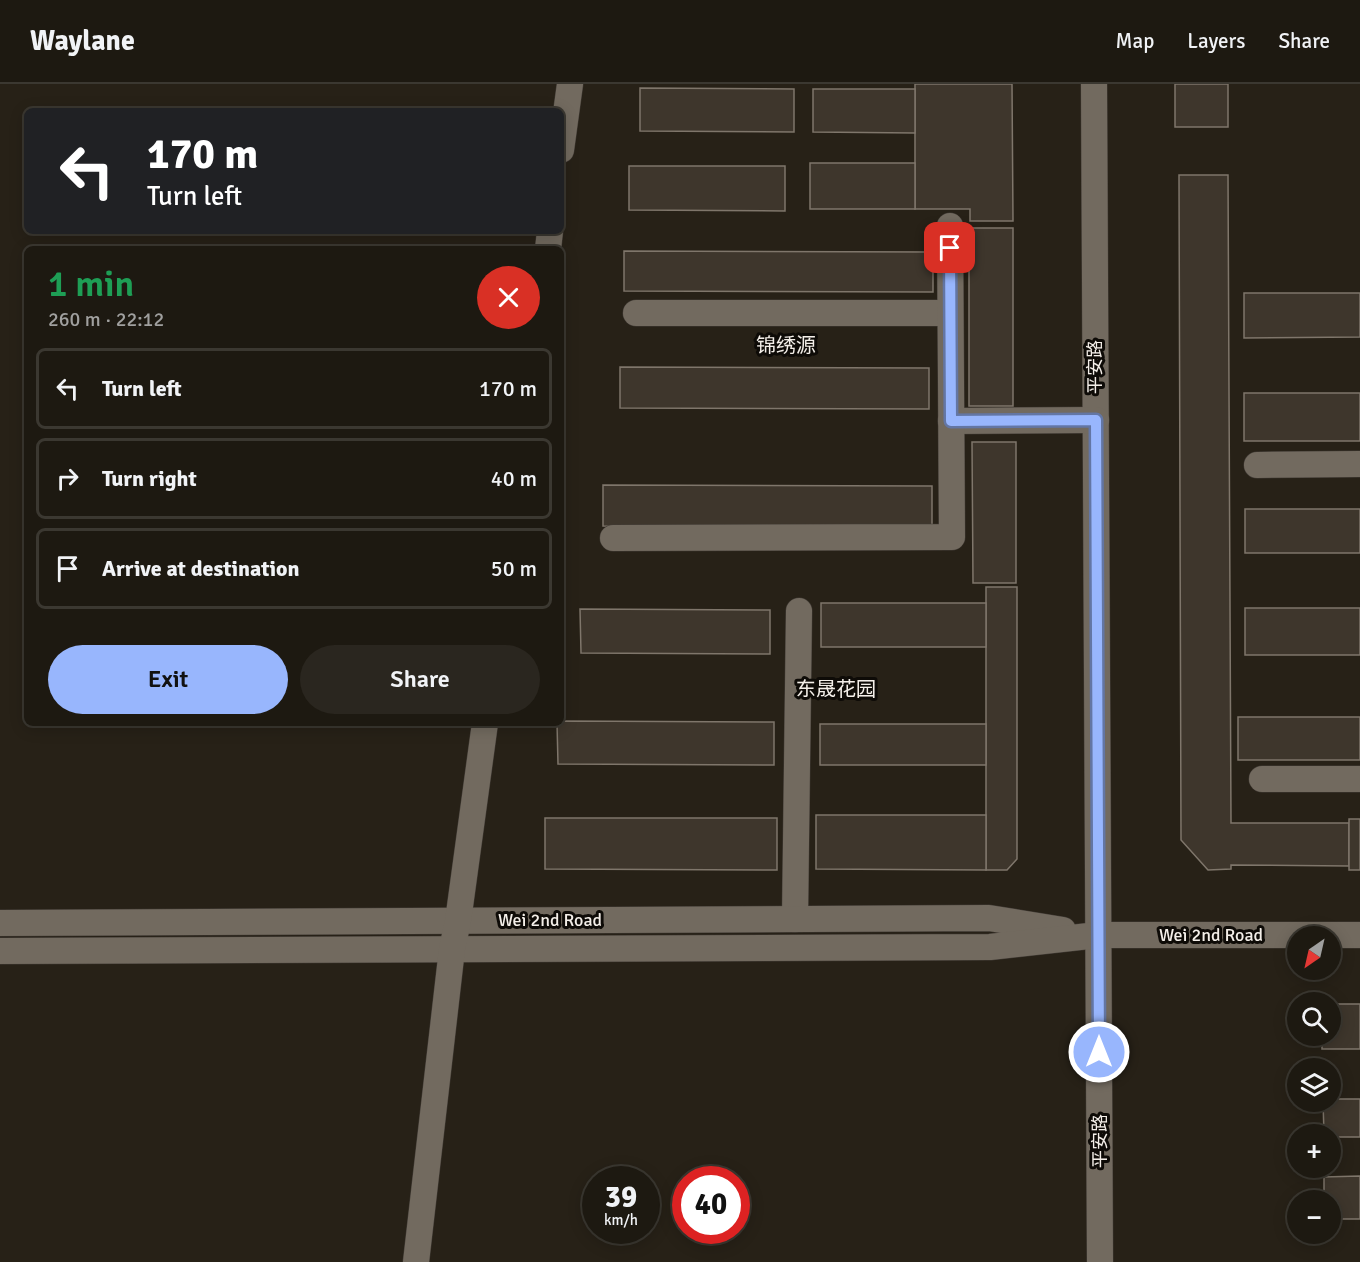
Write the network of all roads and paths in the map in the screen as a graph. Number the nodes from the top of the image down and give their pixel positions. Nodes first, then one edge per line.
1 (570, 84) edge
2 (1094, 84) edge
3 (564, 128) edge
4 (950, 226) dead end
5 (950, 313) junction
6 (636, 314) dead end
7 (1096, 420) junction
8 (951, 421) junction
9 (1360, 464) edge
10 (1257, 465) dead end
11 (612, 538) dead end
12 (799, 611) dead end
13 (484, 726) edge
14 (1262, 779) dead end
15 (1360, 779) edge
16 (795, 919) junction
17 (458, 921) junction
18 (0, 923) edge
19 (1098, 935) junction
20 (1360, 935) edge
21 (452, 949) junction
22 (0, 951) edge
23 (416, 1262) edge
24 (1100, 1262) edge

1 - 3 street
2 - 7 street, 平安路
4 - 5 street
5 - 6 street
5 - 8 street
7 - 8 street
7 - 19 street, 平安路
8 - 11 street
9 - 10 street
12 - 16 street
13 - 17 street
14 - 15 street
16 - 17 street, Wei 2nd Road
16 - 19 street, Wei 2nd Road
17 - 18 street, Wei 2nd Road
17 - 21 street
19 - 20 street, Wei 2nd Road
19 - 21 street, Wei 2nd Road
19 - 24 street, 平安路
21 - 22 street, Wei 2nd Road
21 - 23 street

